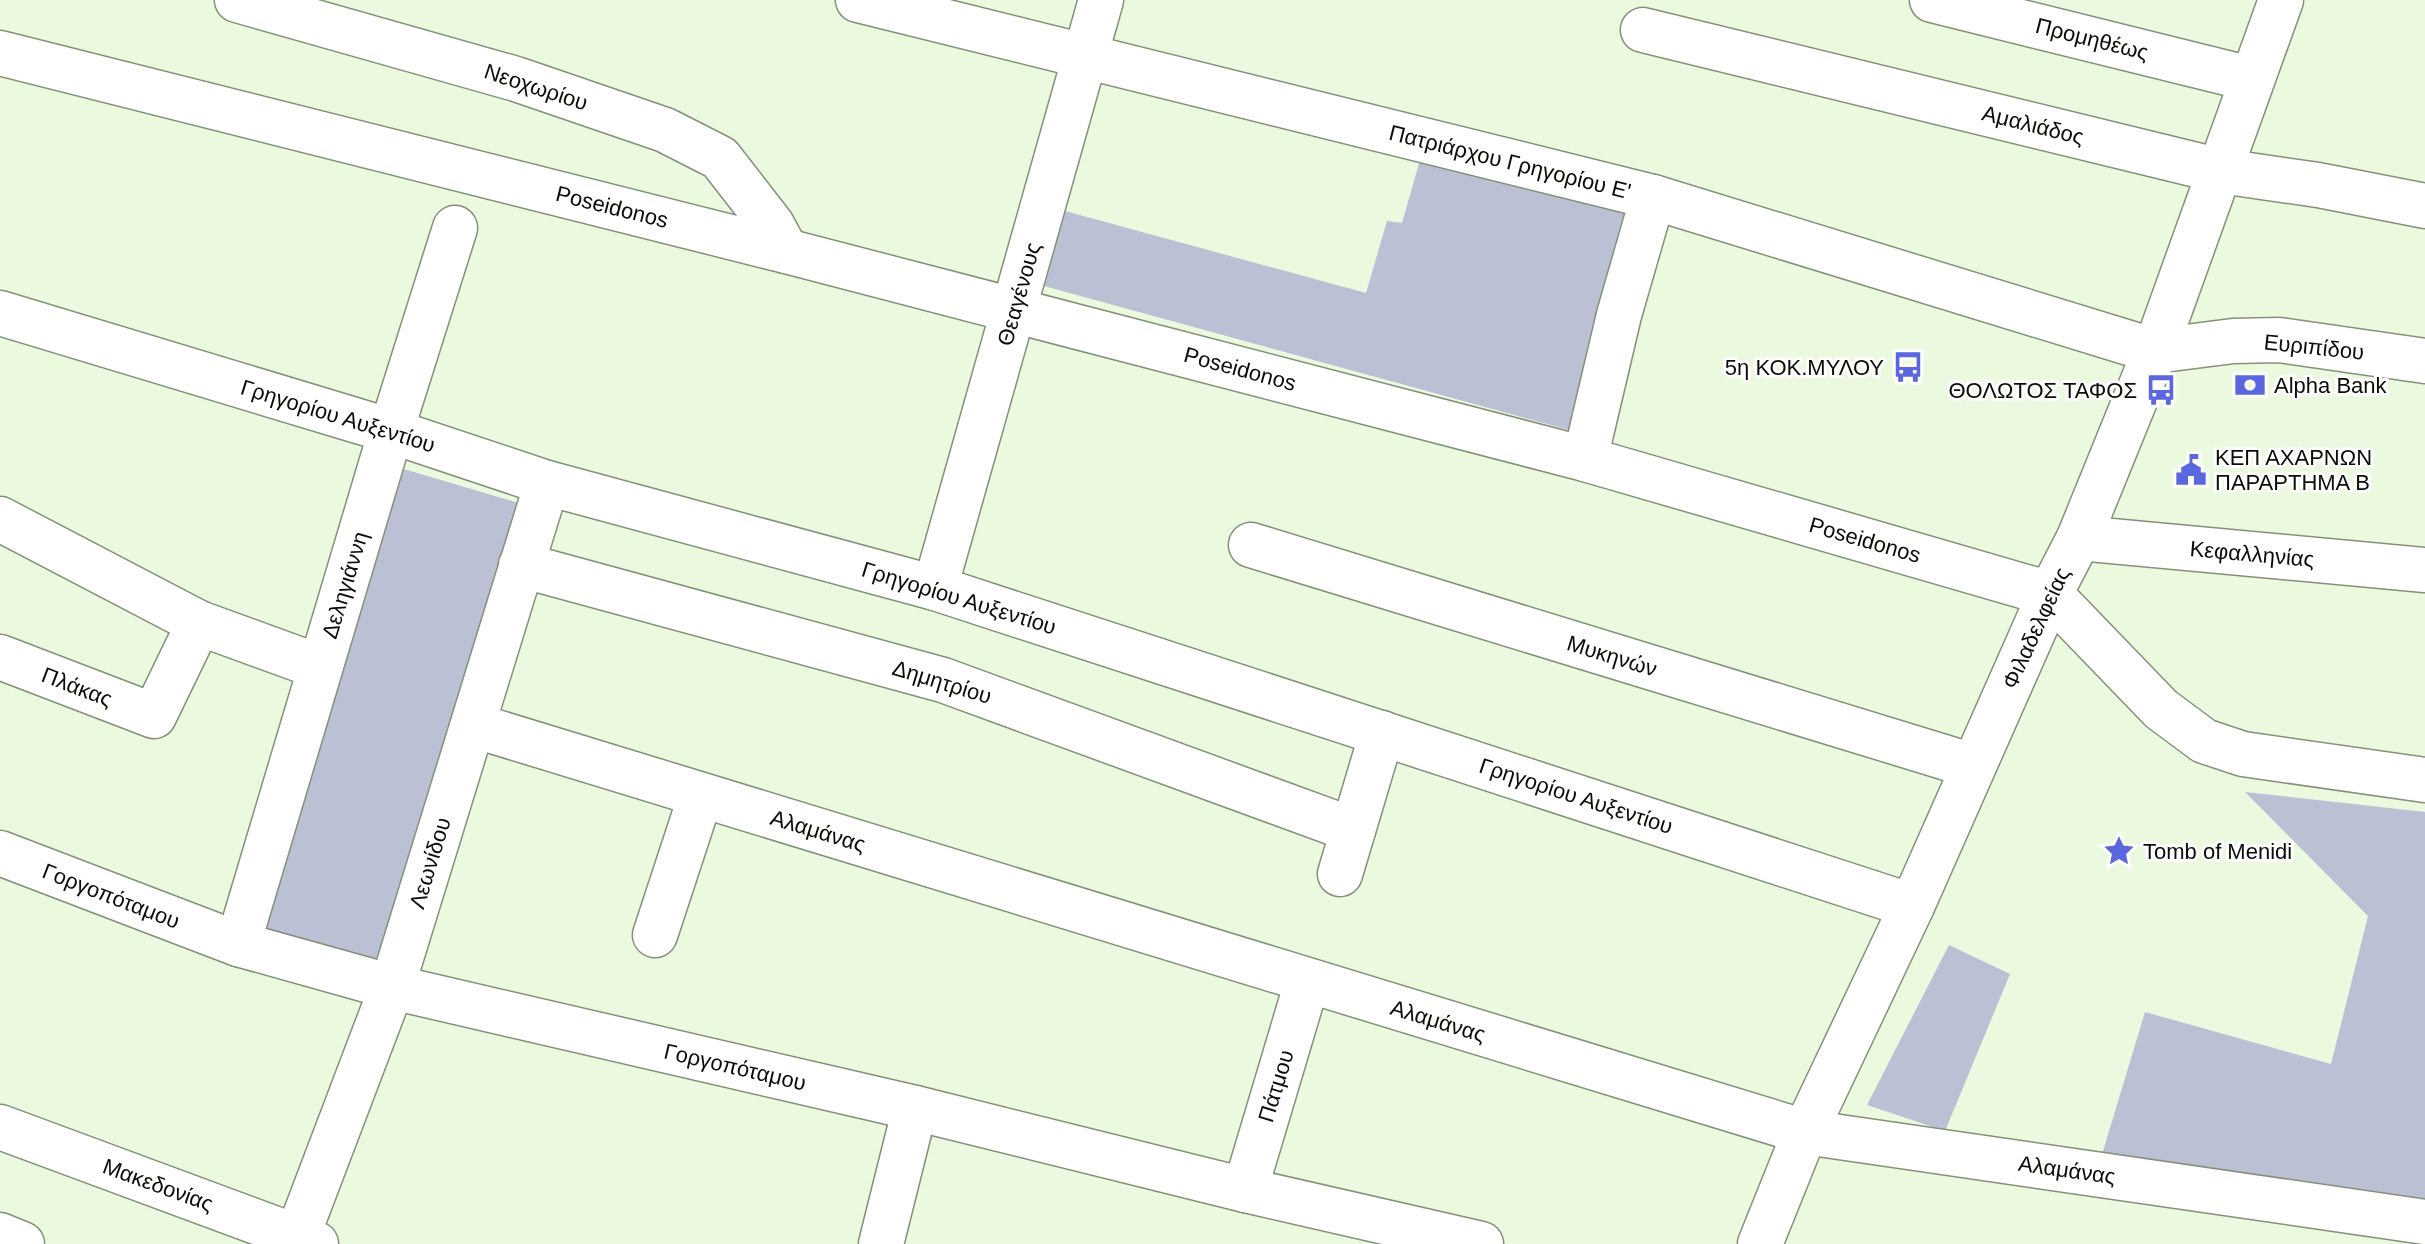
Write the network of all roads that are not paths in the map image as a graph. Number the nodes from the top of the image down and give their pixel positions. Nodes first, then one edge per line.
1 (237, 0) edge
2 (858, 0) edge
3 (1101, 0) edge
4 (1932, 0) edge
5 (2281, 0) edge
6 (1643, 30) dead end
7 (0, 53) edge
8 (1085, 57) junction
9 (2251, 79) junction
10 (2221, 171) junction
11 (1653, 197) junction
12 (2425, 206) edge
13 (455, 228) dead end
14 (786, 251) junction
15 (1015, 310) junction
16 (0, 313) edge
17 (2155, 351) junction
18 (2425, 361) edge
19 (391, 431) junction
20 (1585, 459) junction
21 (547, 483) junction
22 (0, 519) edge
23 (2079, 538) junction
24 (1251, 545) dead end
25 (521, 565) junction
26 (2425, 570) edge
27 (935, 588) junction
28 (2050, 594) junction
29 (199, 623) junction
30 (0, 657) edge
31 (320, 667) junction
32 (473, 725) junction
33 (1382, 733) junction
34 (1973, 766) junction
35 (2425, 780) edge
36 (701, 795) junction
37 (1353, 830) junction
38 (0, 853) edge
39 (1340, 874) dead end
40 (1912, 906) junction
41 (655, 935) dead end
42 (238, 944) junction
43 (1307, 982) junction
44 (392, 987) junction
45 (915, 1108) junction
46 (0, 1127) edge
47 (1805, 1132) junction
48 (1245, 1190) junction
49 (2425, 1222) edge
50 (0, 1235) edge
51 (284, 1237) edge
52 (22, 1244) edge
53 (881, 1244) edge
54 (1481, 1244) edge
55 (1760, 1244) edge

1 - 14 street, Νεοχωρίου
2 - 8 street, Πατριάρχου Γρηγορίου E'
3 - 8 street, Θεαγένους
4 - 9 street, Προμηθέως
5 - 9 street, Φιλαδελφείας
6 - 10 street, Αμαλιάδος
7 - 14 street, Poseidonos
8 - 11 street, Πατριάρχου Γρηγορίου E'
8 - 15 street, Θεαγένους
9 - 10 street, Φιλαδελφείας
10 - 12 street, Αμαλιάδος
10 - 17 street, Φιλαδελφείας
11 - 17 street, Πατριάρχου Γρηγορίου E'
11 - 20 street
13 - 19 street, Δεληγιάννη
14 - 15 street, Poseidonos
15 - 20 street, Poseidonos
15 - 27 street, Θεαγένους
16 - 19 street, Γρηγορίου Αυξεντίου
17 - 18 street, Ευριπίδου
17 - 23 street, Φιλαδελφείας
19 - 21 street, Γρηγορίου Αυξεντίου
19 - 31 street, Δεληγιάννη
20 - 28 street, Poseidonos
21 - 25 street, Λεωνίδου
21 - 27 street, Γρηγορίου Αυξεντίου
22 - 29 street
23 - 26 street, Κεφαλληνίας
23 - 28 street, Φιλαδελφείας
24 - 34 street, Μυκηνών
25 - 32 street, Λεωνίδου
25 - 37 street, Δημητρίου
27 - 33 street, Γρηγορίου Αυξεντίου
28 - 34 street, Φιλαδελφείας
28 - 35 street, Poseidonos
29 - 30 street, Πλάκας
29 - 31 street
31 - 42 street, Δεληγιάννη
32 - 36 street, Αλαμάνας
32 - 44 street, Λεωνίδου
33 - 37 street
33 - 40 street, Γρηγορίου Αυξεντίου
34 - 40 street, Φιλαδελφείας
36 - 41 street
36 - 43 street, Αλαμάνας
37 - 39 street
38 - 42 street, Γοργοπόταμου
40 - 47 street, Φιλαδελφείας
42 - 44 street, Γοργοπόταμου
43 - 47 street, Αλαμάνας
43 - 48 street, Πάτμου
44 - 45 street, Γοργοπόταμου
44 - 51 street, Λεωνίδου
45 - 48 street, Γοργοπόταμου
45 - 53 street
46 - 51 street, Μακεδονίας
47 - 49 street, Αλαμάνας
47 - 55 street, Φιλαδελφείας
48 - 54 street, Γοργοπόταμου
50 - 52 street

